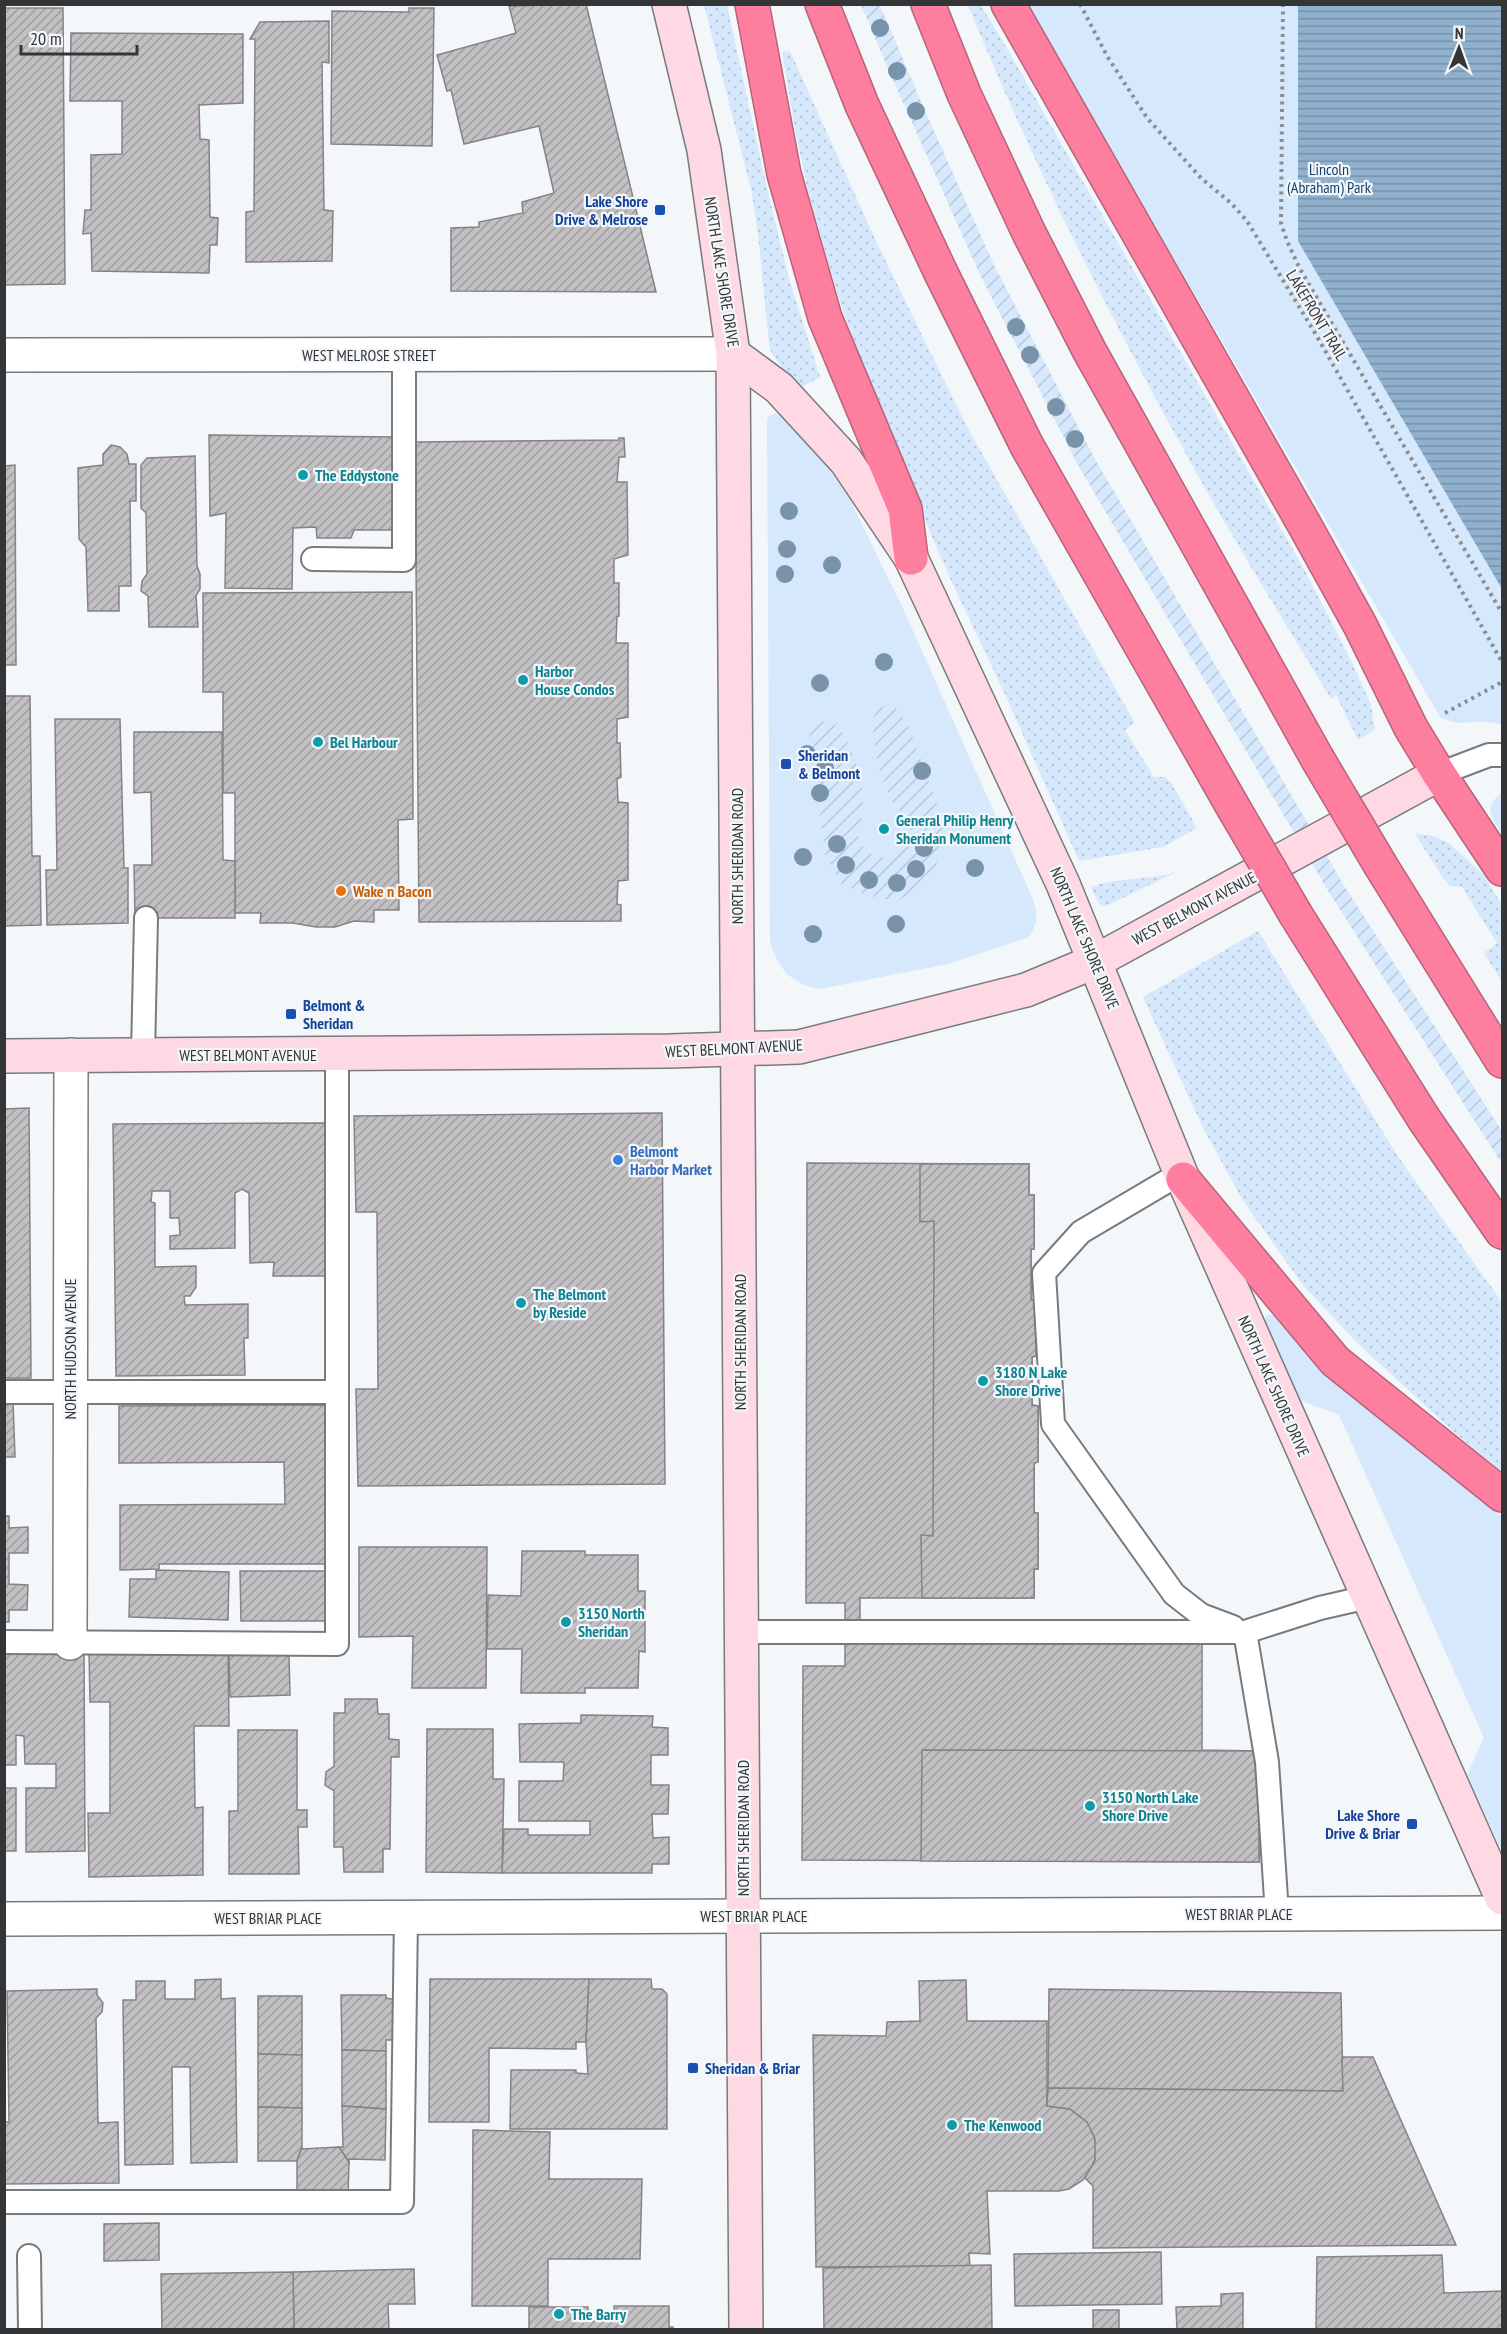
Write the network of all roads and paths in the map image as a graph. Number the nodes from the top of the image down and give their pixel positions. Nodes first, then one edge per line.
1 (669, 4) edge
2 (752, 4) edge
3 (822, 4) edge
4 (928, 4) edge
5 (1008, 4) edge
6 (1080, 4) edge
7 (1283, 4) edge
8 (733, 354) junction
9 (4, 355) edge
10 (404, 355) junction
11 (911, 558) junction
12 (313, 559) dead end
13 (1503, 613) edge
14 (1503, 662) edge
15 (1503, 682) edge
16 (1440, 717) dead end
17 (1503, 755) edge
18 (1439, 774) junction
19 (1503, 869) edge
20 (146, 918) dead end
21 (1096, 961) junction
22 (738, 1051) junction
23 (337, 1054) junction
24 (71, 1055) junction
25 (143, 1055) junction
26 (4, 1056) edge
27 (1503, 1061) edge
28 (1182, 1176) junction
29 (1503, 1232) edge
30 (70, 1391) junction
31 (4, 1392) edge
32 (337, 1392) junction
33 (1503, 1496) edge
34 (1368, 1597) junction
35 (741, 1632) junction
36 (1245, 1632) junction
37 (4, 1642) edge
38 (70, 1642) junction
39 (1503, 1898) edge
40 (1503, 1913) edge
41 (1277, 1914) junction
42 (744, 1916) junction
43 (406, 1917) junction
44 (4, 1919) edge
45 (4, 2202) edge
46 (29, 2256) dead end
47 (30, 2330) edge
48 (746, 2330) edge

1 - 8 main road, NORTH LAKE SHORE DRIVE
2 - 11 highway
3 - 29 highway, bridge
4 - 27 highway, bridge
5 - 18 highway
6 - 14 path, LAKEFRONT TRAIL
7 - 13 path, LAKEFRONT TRAIL
8 - 10 street, WEST MELROSE STREET
8 - 11 main road, NORTH LAKE SHORE DRIVE
8 - 22 main road, NORTH SHERIDAN ROAD
9 - 10 street, WEST MELROSE STREET
10 - 12 lane
11 - 21 main road, NORTH LAKE SHORE DRIVE
15 - 16 path
17 - 18 lane
18 - 19 highway
18 - 21 main road, WEST BELMONT AVENUE
20 - 25 lane
21 - 22 main road, WEST BELMONT AVENUE
21 - 28 main road, NORTH LAKE SHORE DRIVE
22 - 23 main road, WEST BELMONT AVENUE
22 - 35 main road, NORTH SHERIDAN ROAD
23 - 25 main road, WEST BELMONT AVENUE
23 - 32 lane
24 - 25 main road, WEST BELMONT AVENUE
24 - 26 main road, WEST BELMONT AVENUE
24 - 30 street, NORTH HUDSON AVENUE
28 - 33 highway
28 - 34 main road, NORTH LAKE SHORE DRIVE
28 - 36 lane
30 - 31 lane
30 - 32 lane
30 - 38 street, NORTH HUDSON AVENUE
32 - 38 lane
34 - 36 lane
34 - 39 main road, NORTH LAKE SHORE DRIVE
35 - 36 lane
35 - 42 main road, NORTH SHERIDAN ROAD
36 - 41 lane
37 - 38 lane
40 - 41 street, WEST BRIAR PLACE
41 - 42 street, WEST BRIAR PLACE
42 - 43 street, WEST BRIAR PLACE
42 - 48 main road, NORTH SHERIDAN ROAD
43 - 44 street, WEST BRIAR PLACE
43 - 45 lane
46 - 47 lane

